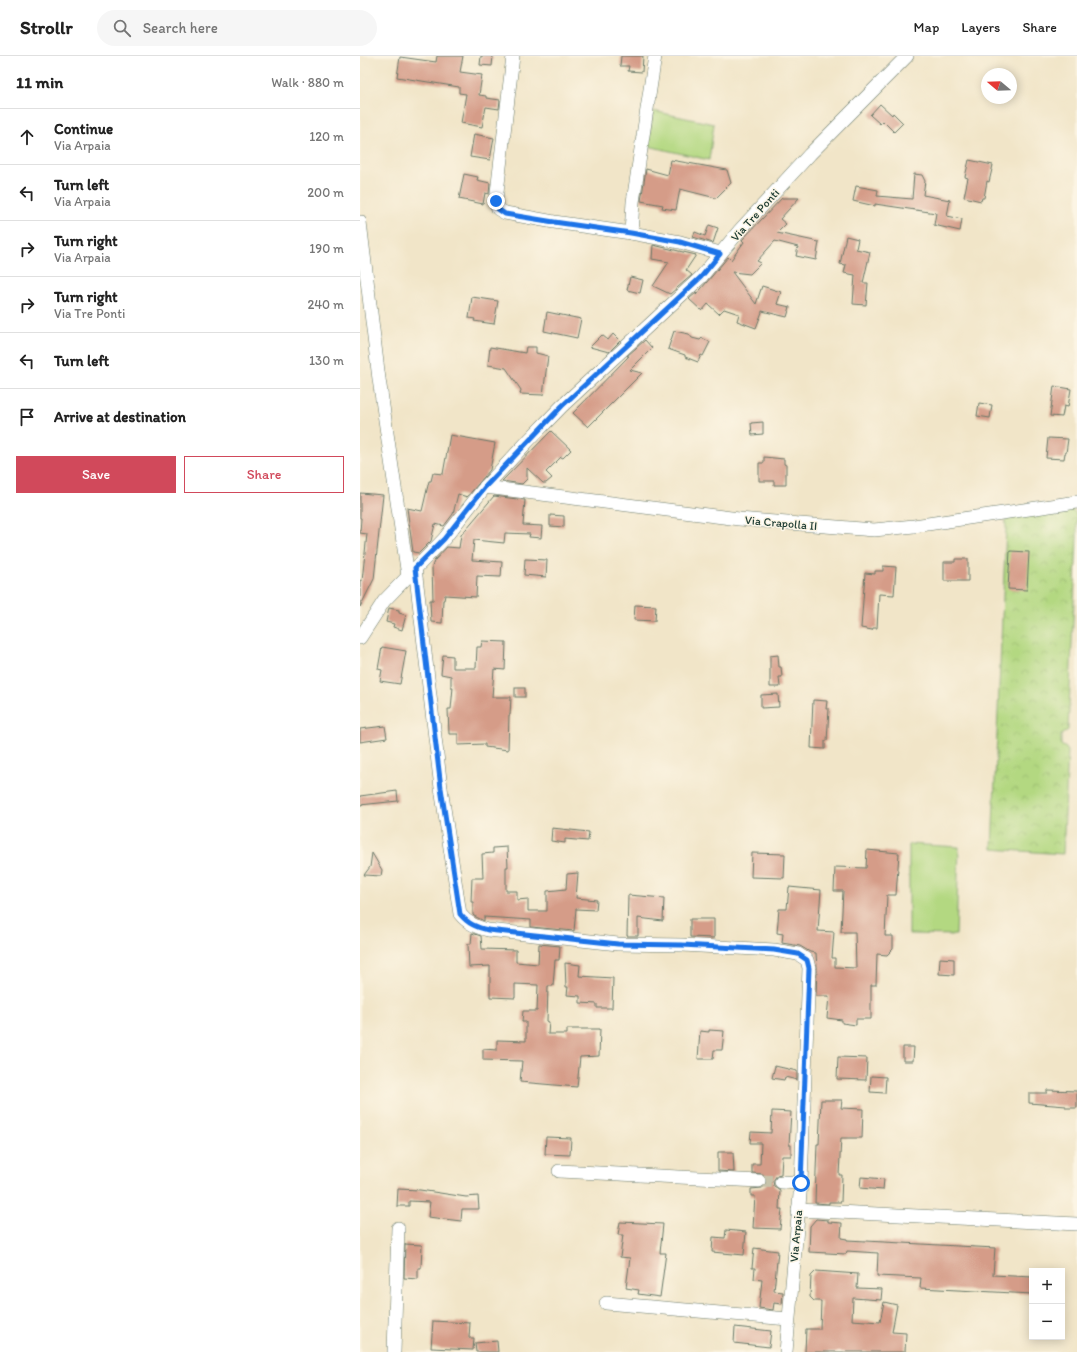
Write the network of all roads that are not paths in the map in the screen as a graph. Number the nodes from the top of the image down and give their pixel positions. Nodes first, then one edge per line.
1 (513, 56) edge
2 (655, 56) edge
3 (907, 56) edge
4 (360, 222) edge
5 (631, 233) junction
6 (720, 254) junction
7 (485, 487) junction
8 (1077, 502) edge
9 (412, 572) junction
10 (360, 638) edge
11 (559, 1170) dead end
12 (758, 1181) tunnel mouth
13 (781, 1182) tunnel mouth
14 (801, 1183) junction
15 (798, 1210) junction
16 (1077, 1224) edge
17 (398, 1228) dead end
18 (606, 1302) dead end
19 (788, 1319) junction
20 (394, 1352) edge
21 (786, 1352) edge

1 - 5 street
2 - 5 street
3 - 6 street, Via Tre Ponti
4 - 9 street
5 - 6 street
6 - 7 street, Via Tre Ponti
7 - 8 street, Via Crapolla II
7 - 9 street, Via Tre Ponti
9 - 10 street, Via Tre Ponti
9 - 14 street, Via Arpaia
11 - 12 street
13 - 14 street
14 - 15 street, Via Arpaia
15 - 16 street
15 - 19 street, Via Arpaia
17 - 20 street
18 - 19 street
19 - 21 street, Via Arpaia

